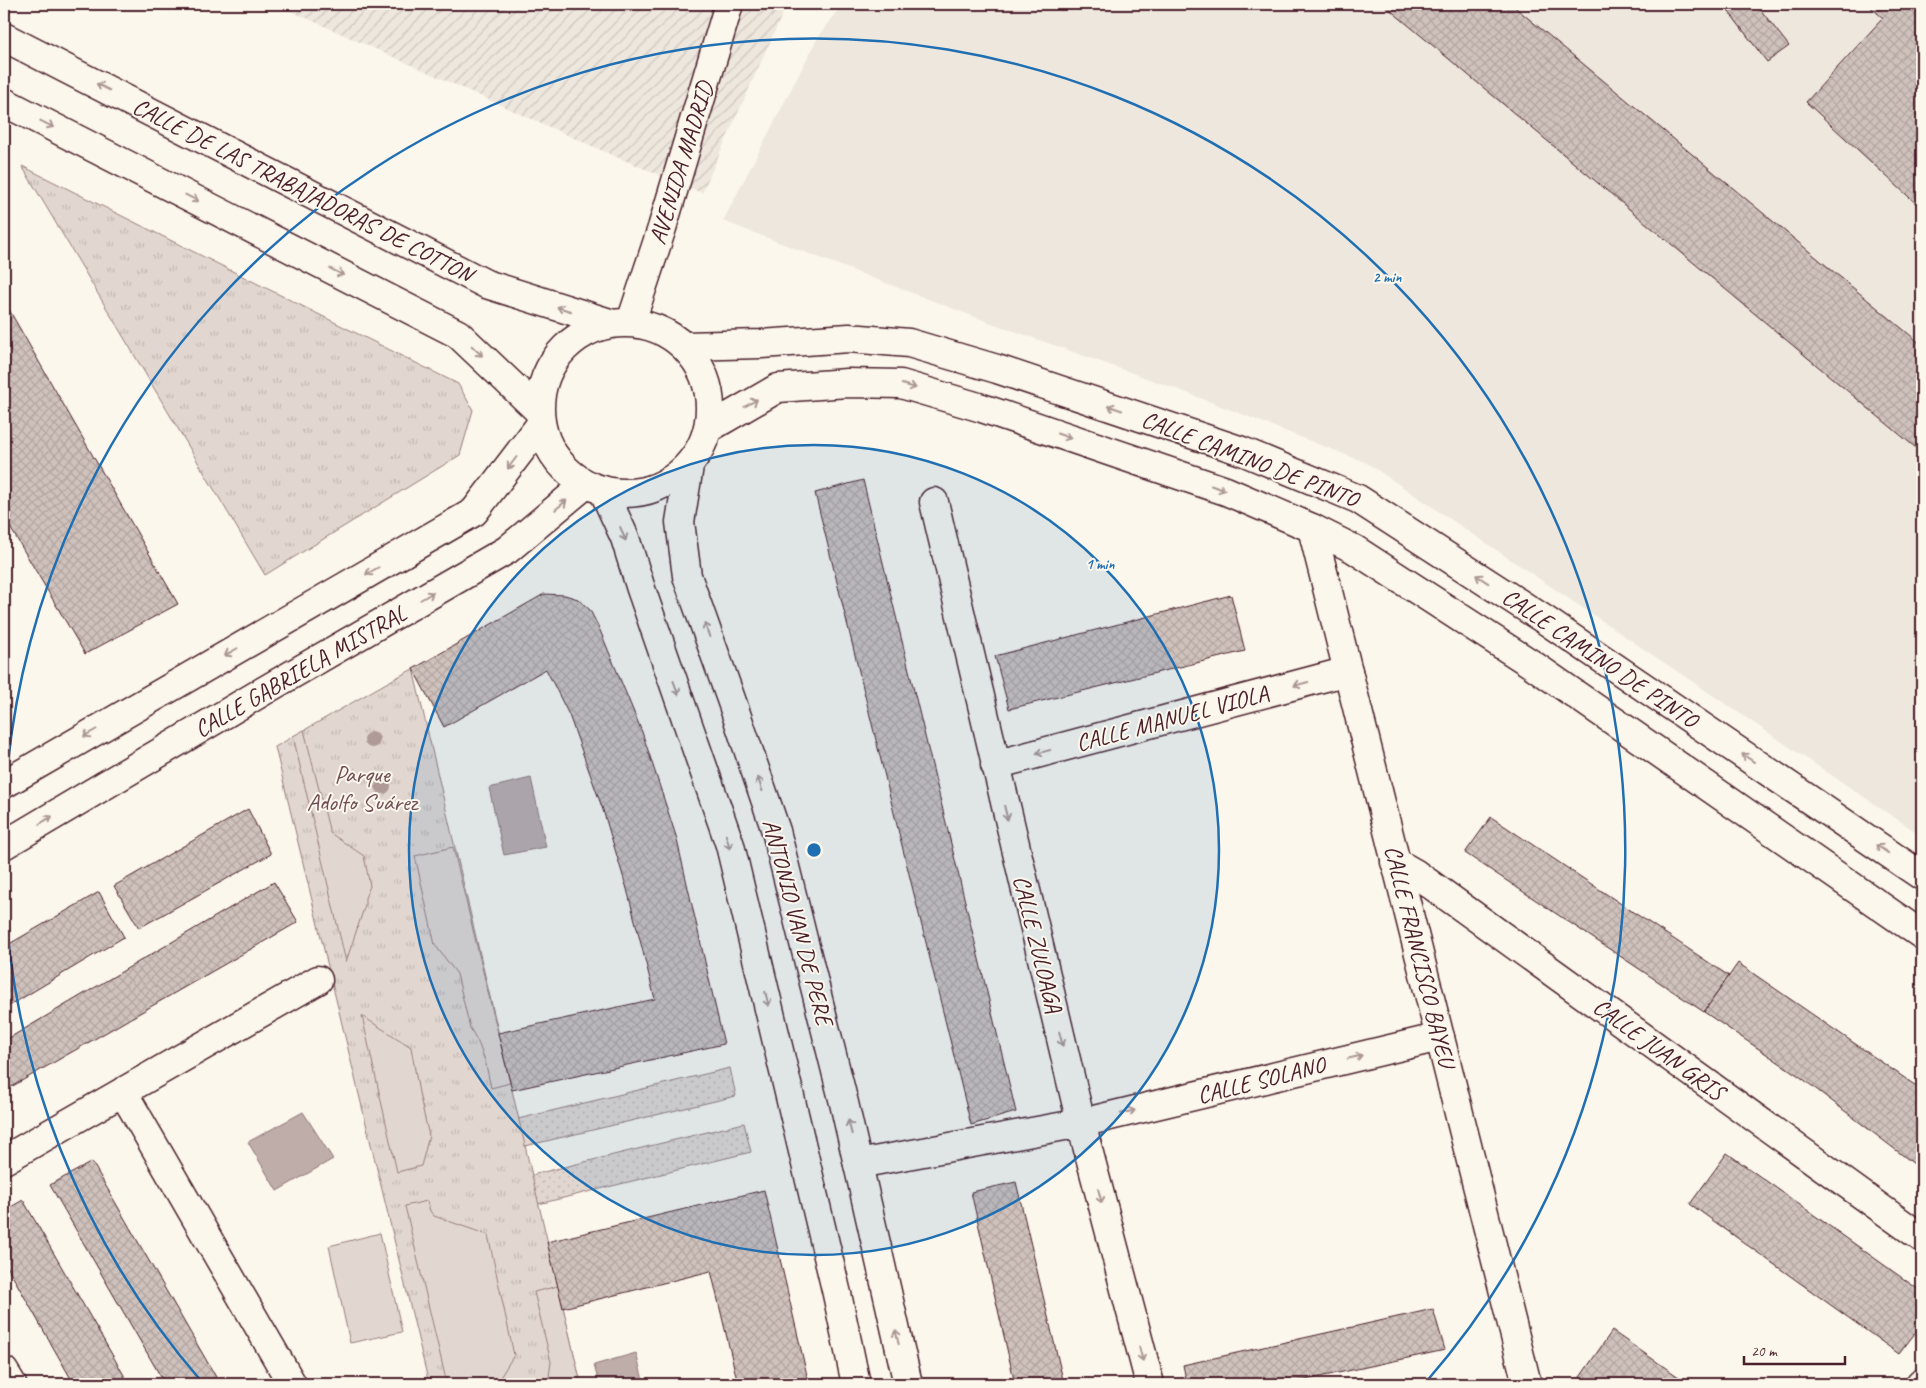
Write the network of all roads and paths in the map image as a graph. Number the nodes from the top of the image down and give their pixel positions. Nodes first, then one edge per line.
1 (729, 4) edge
2 (4, 37) edge
3 (4, 102) edge
4 (621, 323) junction
5 (685, 346) junction
6 (540, 417) junction
7 (709, 428) junction
8 (689, 466) junction
9 (595, 487) junction
10 (934, 502) dead end
11 (1312, 528) junction
12 (1348, 671) junction
13 (995, 765) junction
14 (4, 784) edge
15 (4, 845) edge
16 (1396, 862) junction
17 (1922, 876) edge
18 (1922, 935) edge
19 (318, 980) dead end
20 (1440, 1037) junction
21 (123, 1092) junction
22 (1081, 1123) junction
23 (4, 1160) edge
24 (858, 1164) junction
25 (1922, 1238) edge
26 (4, 1371) edge
27 (1530, 1380) edge
28 (12, 1384) edge
29 (292, 1384) edge
30 (856, 1384) edge
31 (908, 1384) edge
32 (1150, 1384) edge

1 - 4 street, AVENIDA MADRID
4 -> 2 street, CALLE DE LAS TRABAJADORAS DE COTTON
3 -> 6 street
4 - 5 street
4 - 6 street
5 - 7 street
17 -> 5 street, CALLE CAMINO DE PINTO
6 - 9 street
6 -> 14 street
7 - 8 street
7 -> 11 street, CALLE CAMINO DE PINTO
8 - 9 street
24 -> 8 street, ANTONIO VAN DE PERE
15 -> 9 street, CALLE GABRIELA MISTRAL
9 -> 30 street, ANTONIO VAN DE PERE
10 - 13 street, CALLE ZULOAGA
11 - 12 street, CALLE FRANCISCO BAYEU
11 - 18 street, CALLE CAMINO DE PINTO
12 -> 13 street, CALLE MANUEL VIOLA
12 - 16 street, CALLE FRANCISCO BAYEU
13 -> 22 street, CALLE ZULOAGA
16 - 20 street, CALLE FRANCISCO BAYEU
16 - 25 street, CALLE JUAN GRIS
19 - 21 street
22 -> 20 street, CALLE SOLANO
20 - 27 street, CALLE FRANCISCO BAYEU
21 - 23 street
21 - 29 street
22 - 24 street, CALLE SOLANO
22 -> 32 street, CALLE ZULOAGA
31 -> 24 street, ANTONIO VAN DE PERE
26 - 28 street

